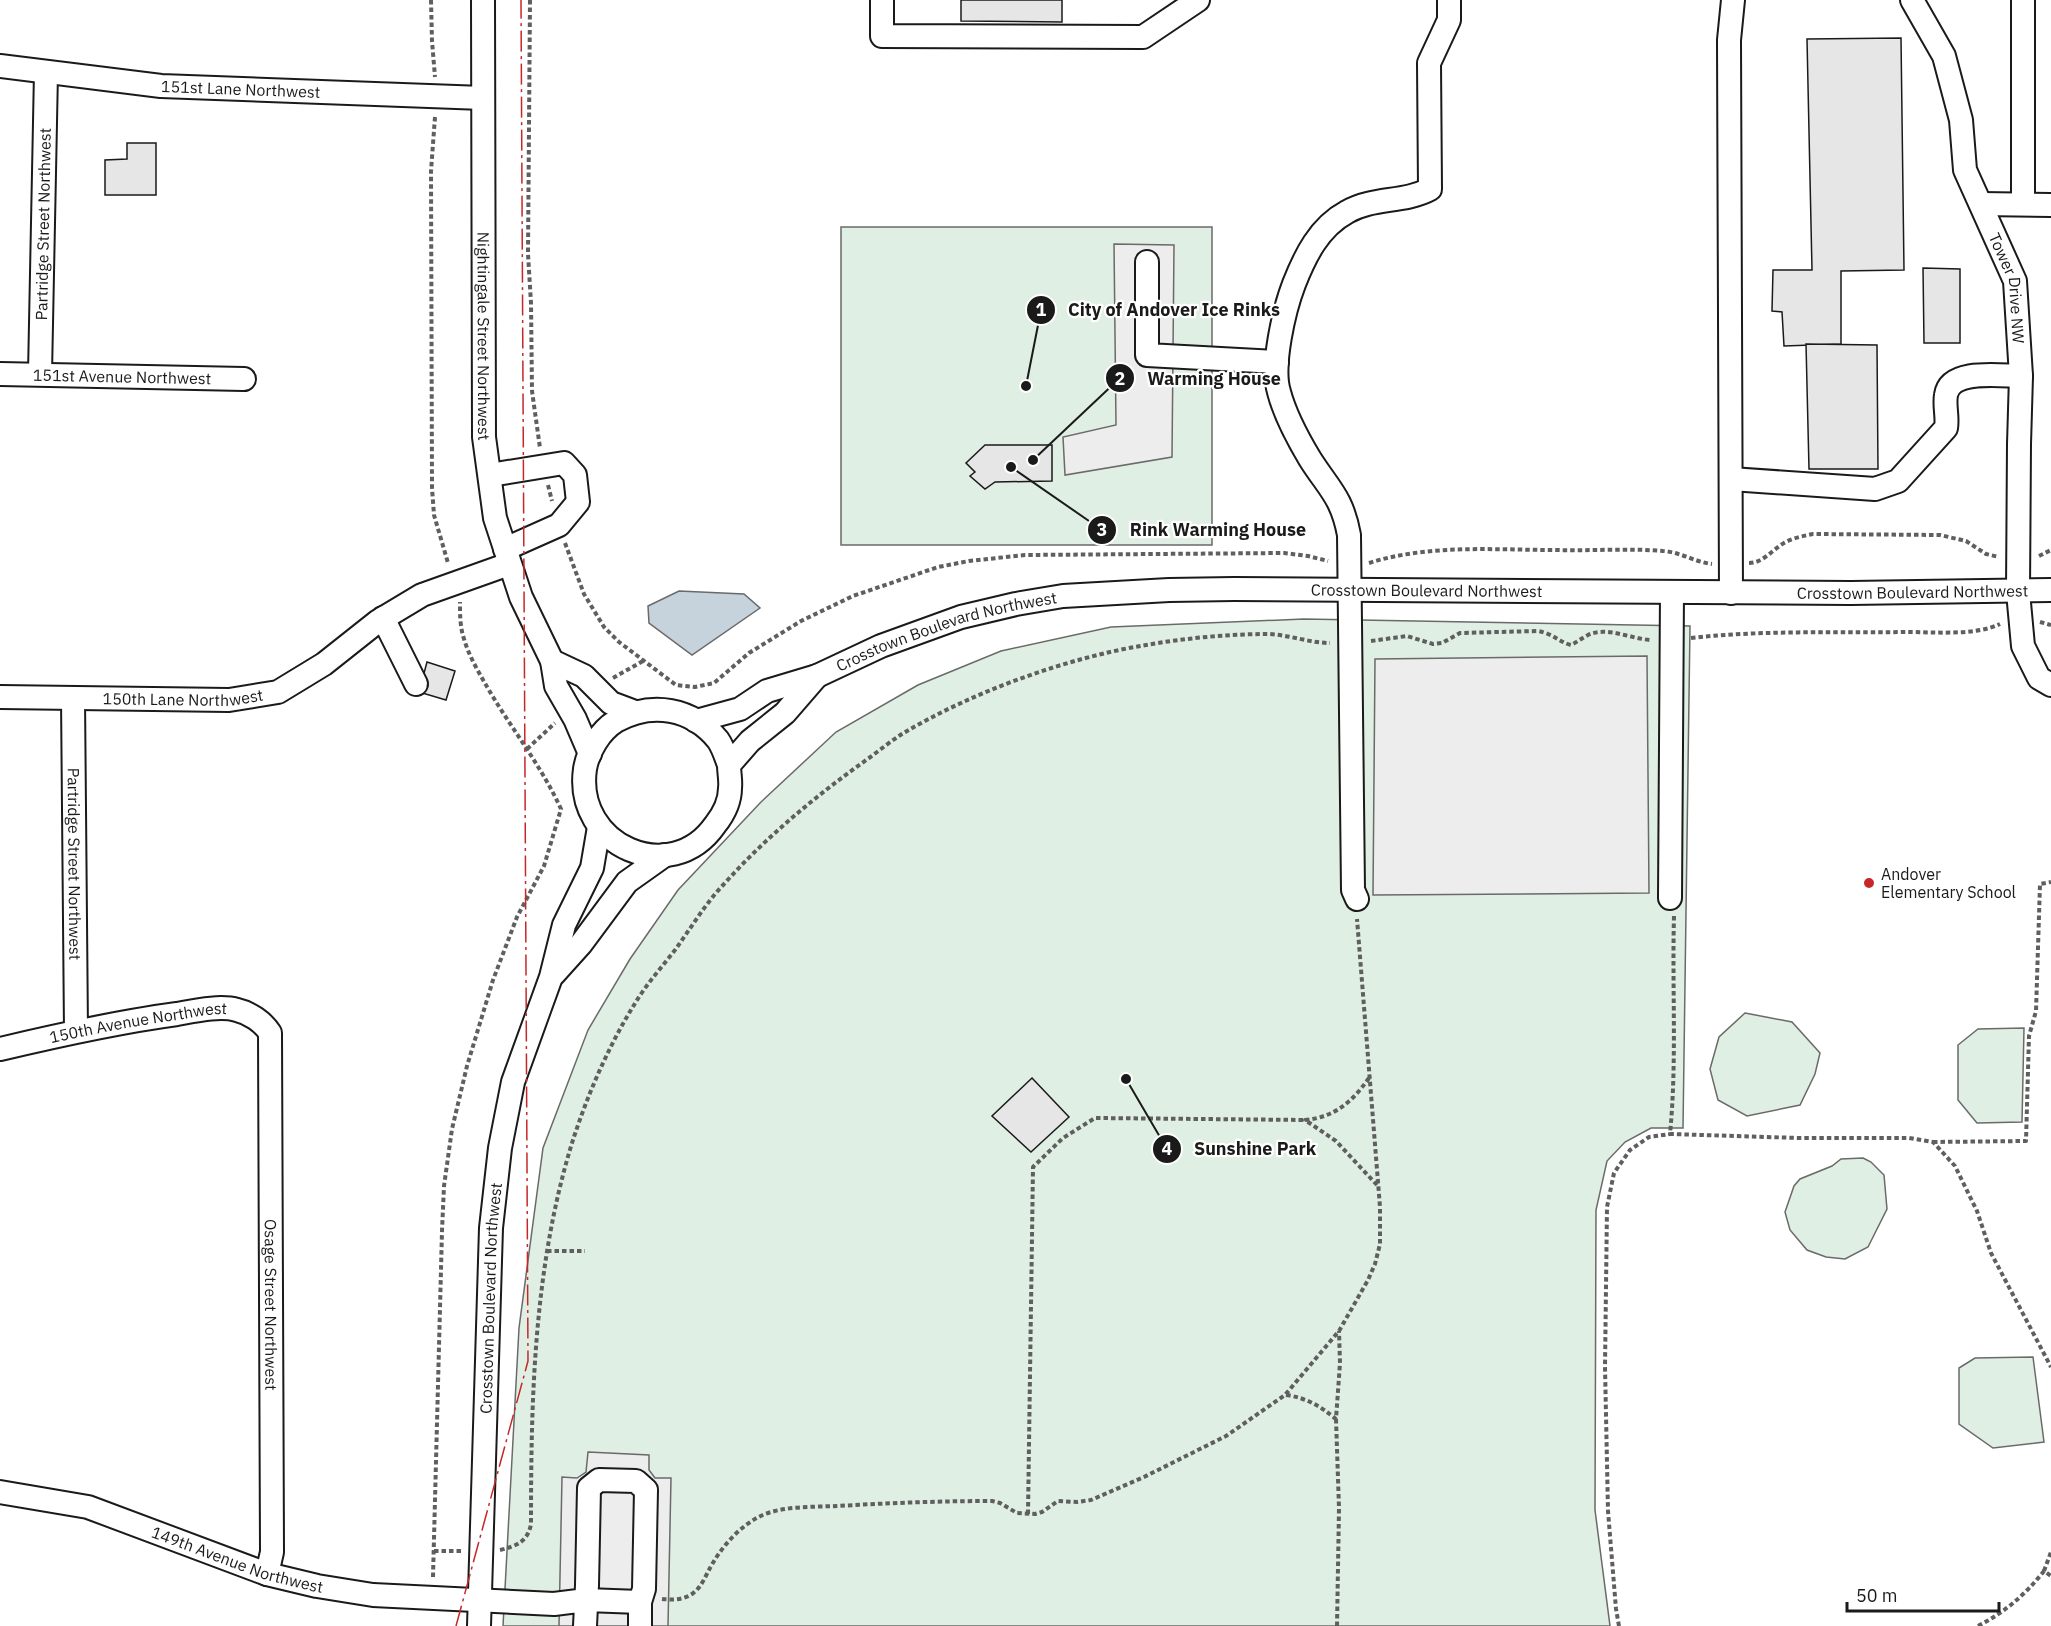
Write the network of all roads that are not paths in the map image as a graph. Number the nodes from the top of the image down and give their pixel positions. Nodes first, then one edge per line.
1 (483, 0) edge
2 (882, 0) edge
3 (1198, 0) edge
4 (1449, 0) edge
5 (1733, 0) edge
6 (1912, 0) edge
7 (2023, 0) edge
8 (0, 66) edge
9 (46, 72) junction
10 (483, 98) junction
11 (1981, 204) junction
12 (2023, 204) junction
13 (2051, 205) edge
14 (1147, 262) dead end
15 (1277, 362) junction
16 (0, 374) edge
17 (40, 374) junction
18 (2021, 376) junction
19 (244, 379) dead end
20 (490, 475) junction
21 (1731, 479) junction
22 (507, 556) junction
23 (1349, 589) junction
24 (2051, 591) edge
25 (1672, 592) junction
26 (1731, 592) junction
27 (2018, 592) junction
28 (383, 618) junction
29 (552, 661) junction
30 (817, 676) junction
31 (416, 684) dead end
32 (2051, 685) edge
33 (0, 697) edge
34 (73, 698) junction
35 (635, 712) junction
36 (696, 721) junction
37 (590, 754) junction
38 (729, 765) junction
39 (599, 827) junction
40 (665, 855) junction
41 (1670, 898) road end
42 (1357, 899) road end
43 (551, 977) junction
44 (76, 1031) junction
45 (270, 1033) joint
46 (0, 1049) edge
47 (0, 1492) edge
48 (267, 1574) junction
49 (479, 1600) junction
50 (586, 1600) junction
51 (640, 1602) junction
52 (479, 1626) edge
53 (585, 1626) edge
54 (640, 1626) edge

1 - 10 street, Nightingale Street Northwest
2 - 3 street
4 - 15 street
5 - 21 street
6 - 11 street, Tower Drive NW
7 - 12 street
8 - 9 street, 151st Lane Northwest
9 - 10 street, 151st Lane Northwest
9 - 17 street, Partridge Street Northwest
10 - 20 street, Nightingale Street Northwest
11 - 12 street
11 - 18 street, Tower Drive NW
12 - 13 street
14 - 15 street
15 - 23 street
16 - 17 street, 151st Avenue Northwest
17 - 19 street, 151st Avenue Northwest
18 - 21 street
18 - 27 street, Tower Drive NW
20 - 22 street, Nightingale Street Northwest
20 - 22 street, 150th Lane Northwest
21 - 26 street
22 - 28 street, 150th Lane Northwest
22 - 29 street, Nightingale Street Northwest
23 - 25 street, Crosstown Boulevard Northwest
23 - 30 street, Crosstown Boulevard Northwest
23 - 42 street
24 - 27 street, Crosstown Boulevard Northwest
25 - 26 street, Crosstown Boulevard Northwest
25 - 41 street
26 - 27 street, Crosstown Boulevard Northwest
27 - 32 street, Tower Drive NW
28 - 31 street
28 - 34 street, 150th Lane Northwest
29 - 35 street
29 - 37 street, Nightingale Street Northwest
30 - 36 street, Crosstown Boulevard Northwest
30 - 38 street, Crosstown Boulevard Northwest
33 - 34 street, 150th Lane Northwest
34 - 44 street, Partridge Street Northwest
35 - 36 street, Crosstown Boulevard Northwest
35 - 37 street, Crosstown Boulevard Northwest
36 - 38 street, Crosstown Boulevard Northwest
37 - 39 street, Crosstown Boulevard Northwest
38 - 40 street, Crosstown Boulevard Northwest
39 - 40 street, Crosstown Boulevard Northwest
39 - 43 street, Crosstown Boulevard Northwest
40 - 43 street, Crosstown Boulevard Northwest
43 - 49 street, Crosstown Boulevard Northwest
44 - 45 street, 150th Avenue Northwest
44 - 46 street, 150th Avenue Northwest
45 - 48 street, Osage Street Northwest
47 - 48 street, 149th Avenue Northwest
48 - 49 street, 149th Avenue Northwest
49 - 50 street, 149th Avenue Northwest
49 - 52 street, Crosstown Boulevard Northwest
50 - 51 street, 149th Avenue Northwest
50 - 51 street
50 - 53 street
51 - 54 street

